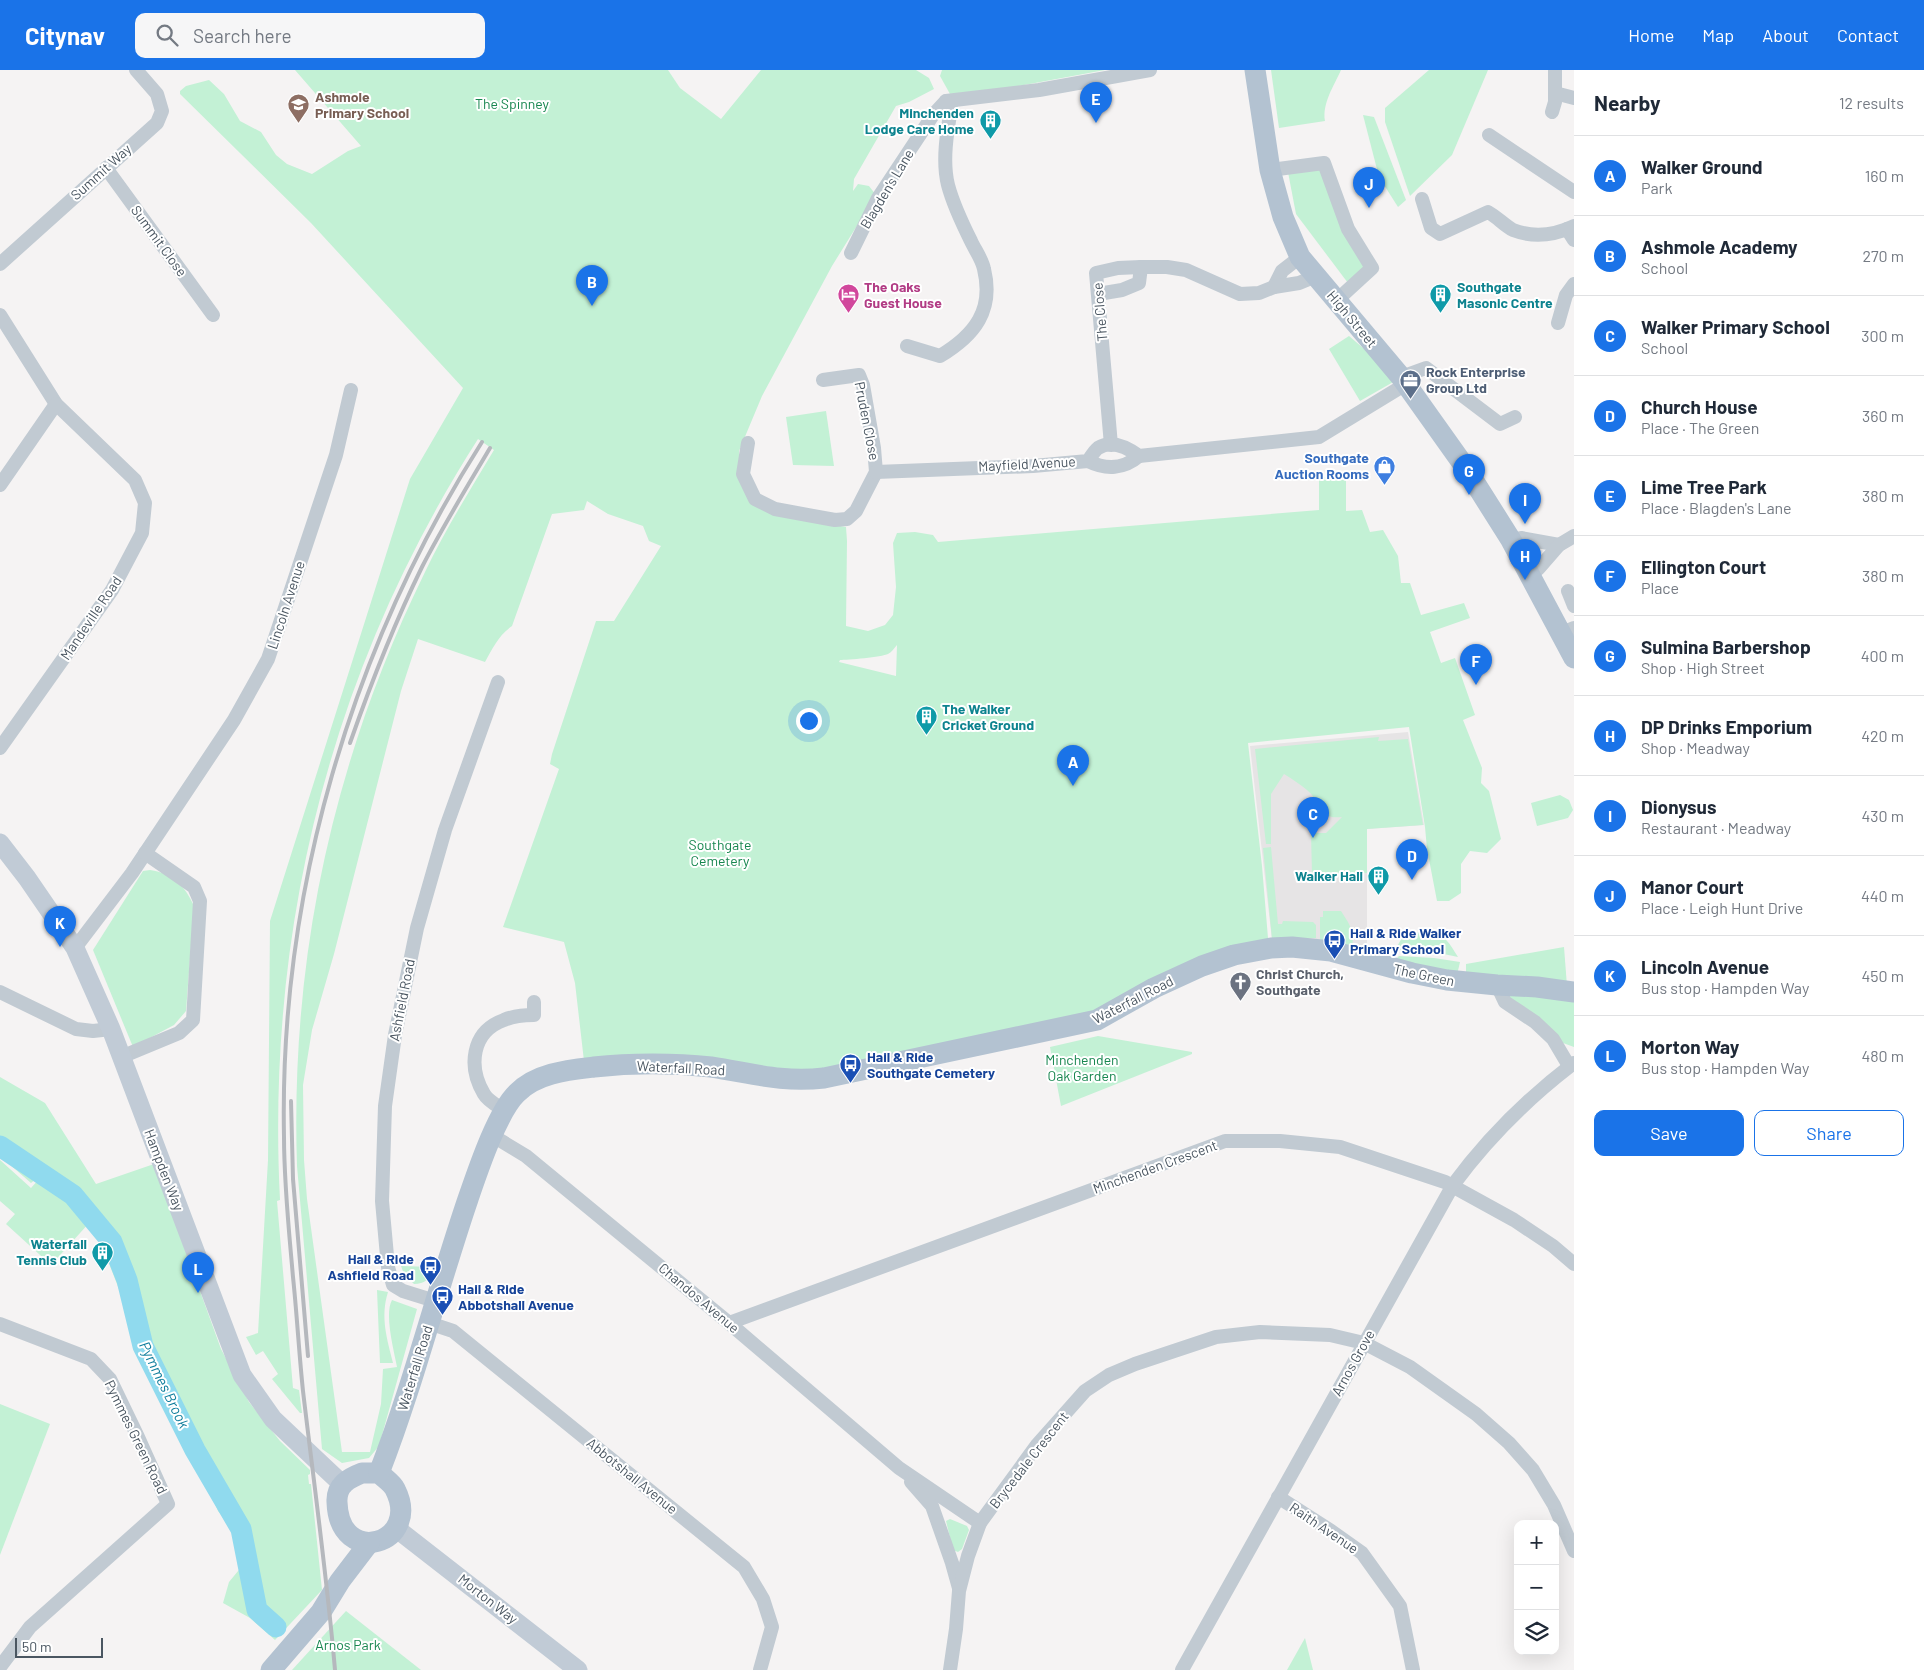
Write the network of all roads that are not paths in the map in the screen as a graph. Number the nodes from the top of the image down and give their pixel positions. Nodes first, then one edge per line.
1 (136, 70) edge
2 (1150, 70) edge
3 (1255, 70) edge
4 (1556, 70) edge
5 (1555, 93) junction
6 (1574, 98) edge
7 (946, 101) junction
8 (1552, 112) dead end
9 (1489, 135) dead end
10 (106, 168) junction
11 (1270, 170) junction
12 (1574, 192) edge
13 (1422, 199) dead end
14 (1572, 231) edge
15 (851, 253) dead end
16 (1300, 257) junction
17 (0, 264) edge
18 (1141, 266) junction
19 (1316, 276) junction
20 (1574, 284) edge
21 (1274, 287) junction
22 (1098, 294) junction
23 (1336, 301) junction
24 (213, 314) dead end
25 (0, 315) edge
26 (1558, 323) dead end
27 (907, 346) dead end
28 (823, 380) dead end
29 (1403, 381) junction
30 (350, 390) dead end
31 (56, 404) junction
32 (1515, 417) dead end
33 (748, 443) dead end
34 (1111, 445) junction
35 (1139, 456) junction
36 (1088, 461) junction
37 (876, 472) junction
38 (0, 484) edge
39 (1574, 536) edge
40 (1511, 540) junction
41 (1559, 545) junction
42 (1531, 575) junction
43 (1568, 591) dead end
44 (1574, 606) edge
45 (1568, 631) edge
46 (1574, 658) edge
47 (498, 682) dead end
48 (0, 748) edge
49 (0, 843) edge
50 (145, 852) junction
51 (75, 948) junction
52 (1234, 955) joint
53 (1497, 985) junction
54 (0, 992) edge
55 (1574, 992) edge
56 (534, 1002) dead end
57 (111, 1029) junction
58 (121, 1057) junction
59 (1572, 1064) edge
60 (505, 1111) junction
61 (493, 1136) junction
62 (1453, 1185) junction
63 (1574, 1264) edge
64 (435, 1301) junction
65 (429, 1323) junction
66 (730, 1323) junction
67 (0, 1324) edge
68 (1364, 1343) junction
69 (899, 1468) junction
70 (379, 1473) junction
71 (342, 1484) junction
72 (1278, 1497) junction
73 (980, 1523) junction
74 (397, 1529) junction
75 (345, 1530) junction
76 (368, 1543) junction
77 (1574, 1551) edge
78 (340, 1581) junction
79 (959, 1591) junction
80 (0, 1667) edge
81 (271, 1670) edge
82 (578, 1670) edge
83 (760, 1670) edge
84 (950, 1670) edge
85 (1182, 1670) edge
86 (1413, 1670) edge

1 - 10 street, Summit Way
2 - 7 street
3 - 11 main road, High Street
4 - 5 street
5 - 6 street
5 - 8 street
7 - 15 street, Blagden's Lane
7 - 27 street
9 - 12 street
10 - 17 street, Summit Way
10 - 24 street, Summit Close
11 - 16 main road, High Street
11 - 23 street
13 - 14 street
16 - 19 main road, High Street
16 - 21 street
18 - 21 street, The Close
18 - 22 street
18 - 22 street, The Close
19 - 21 street, The Close
19 - 23 main road, High Street
20 - 26 street
22 - 34 street, The Close
23 - 29 main road, High Street
25 - 31 street, Mandeville Road
28 - 37 street, Pruden Close
29 - 32 street
29 - 35 street
29 - 40 main road, High Street
30 - 50 street, Lincoln Avenue
31 - 38 street
31 - 48 street, Mandeville Road
33 - 37 street, Pruden Close
34 - 35 street
34 - 36 street, Mayfield Avenue
35 - 36 street
36 - 37 street, Mayfield Avenue
39 - 41 street
40 - 41 street
40 - 42 main road, High Street
41 - 42 street
42 - 45 main road, High Street
43 - 44 street
45 - 46 main road, High Street
47 - 64 street, Ashfield Road
49 - 51 street, Hampden Way
50 - 51 street, Lincoln Avenue
50 - 58 street
51 - 57 street, Hampden Way
52 - 53 main road, The Green
52 - 60 main road, Waterfall Road
53 - 55 main road, The Green
53 - 59 street
54 - 57 street
56 - 60 street
57 - 58 street, Hampden Way
58 - 71 street, Hampden Way
59 - 62 street, Arnos Grove
60 - 61 main road, Waterfall Road
61 - 64 main road, Waterfall Road
61 - 66 street, Chandos Avenue
62 - 63 street, Minchenden Crescent
62 - 66 street, Minchenden Crescent
62 - 68 street, Arnos Grove
64 - 65 main road, Waterfall Road
65 - 70 main road, Waterfall Road
65 - 83 street, Abbotshall Avenue
66 - 69 street, Chandos Avenue
67 - 80 street, Pymmes Green Road
68 - 72 street, Arnos Grove
68 - 73 street, Brycedale Crescent
68 - 77 street, Brycedale Crescent
69 - 73 street, Chandos Avenue
69 - 79 street, Chandos Avenue
70 - 71 main road
70 - 74 main road
71 - 75 main road
72 - 85 street, Arnos Grove
72 - 86 street, Raith Avenue
73 - 79 street, Brycedale Crescent
74 - 76 main road
74 - 82 street, Morton Way
75 - 76 main road
75 - 78 main road
76 - 78 main road
78 - 81 main road
79 - 84 street, Brycedale Crescent

